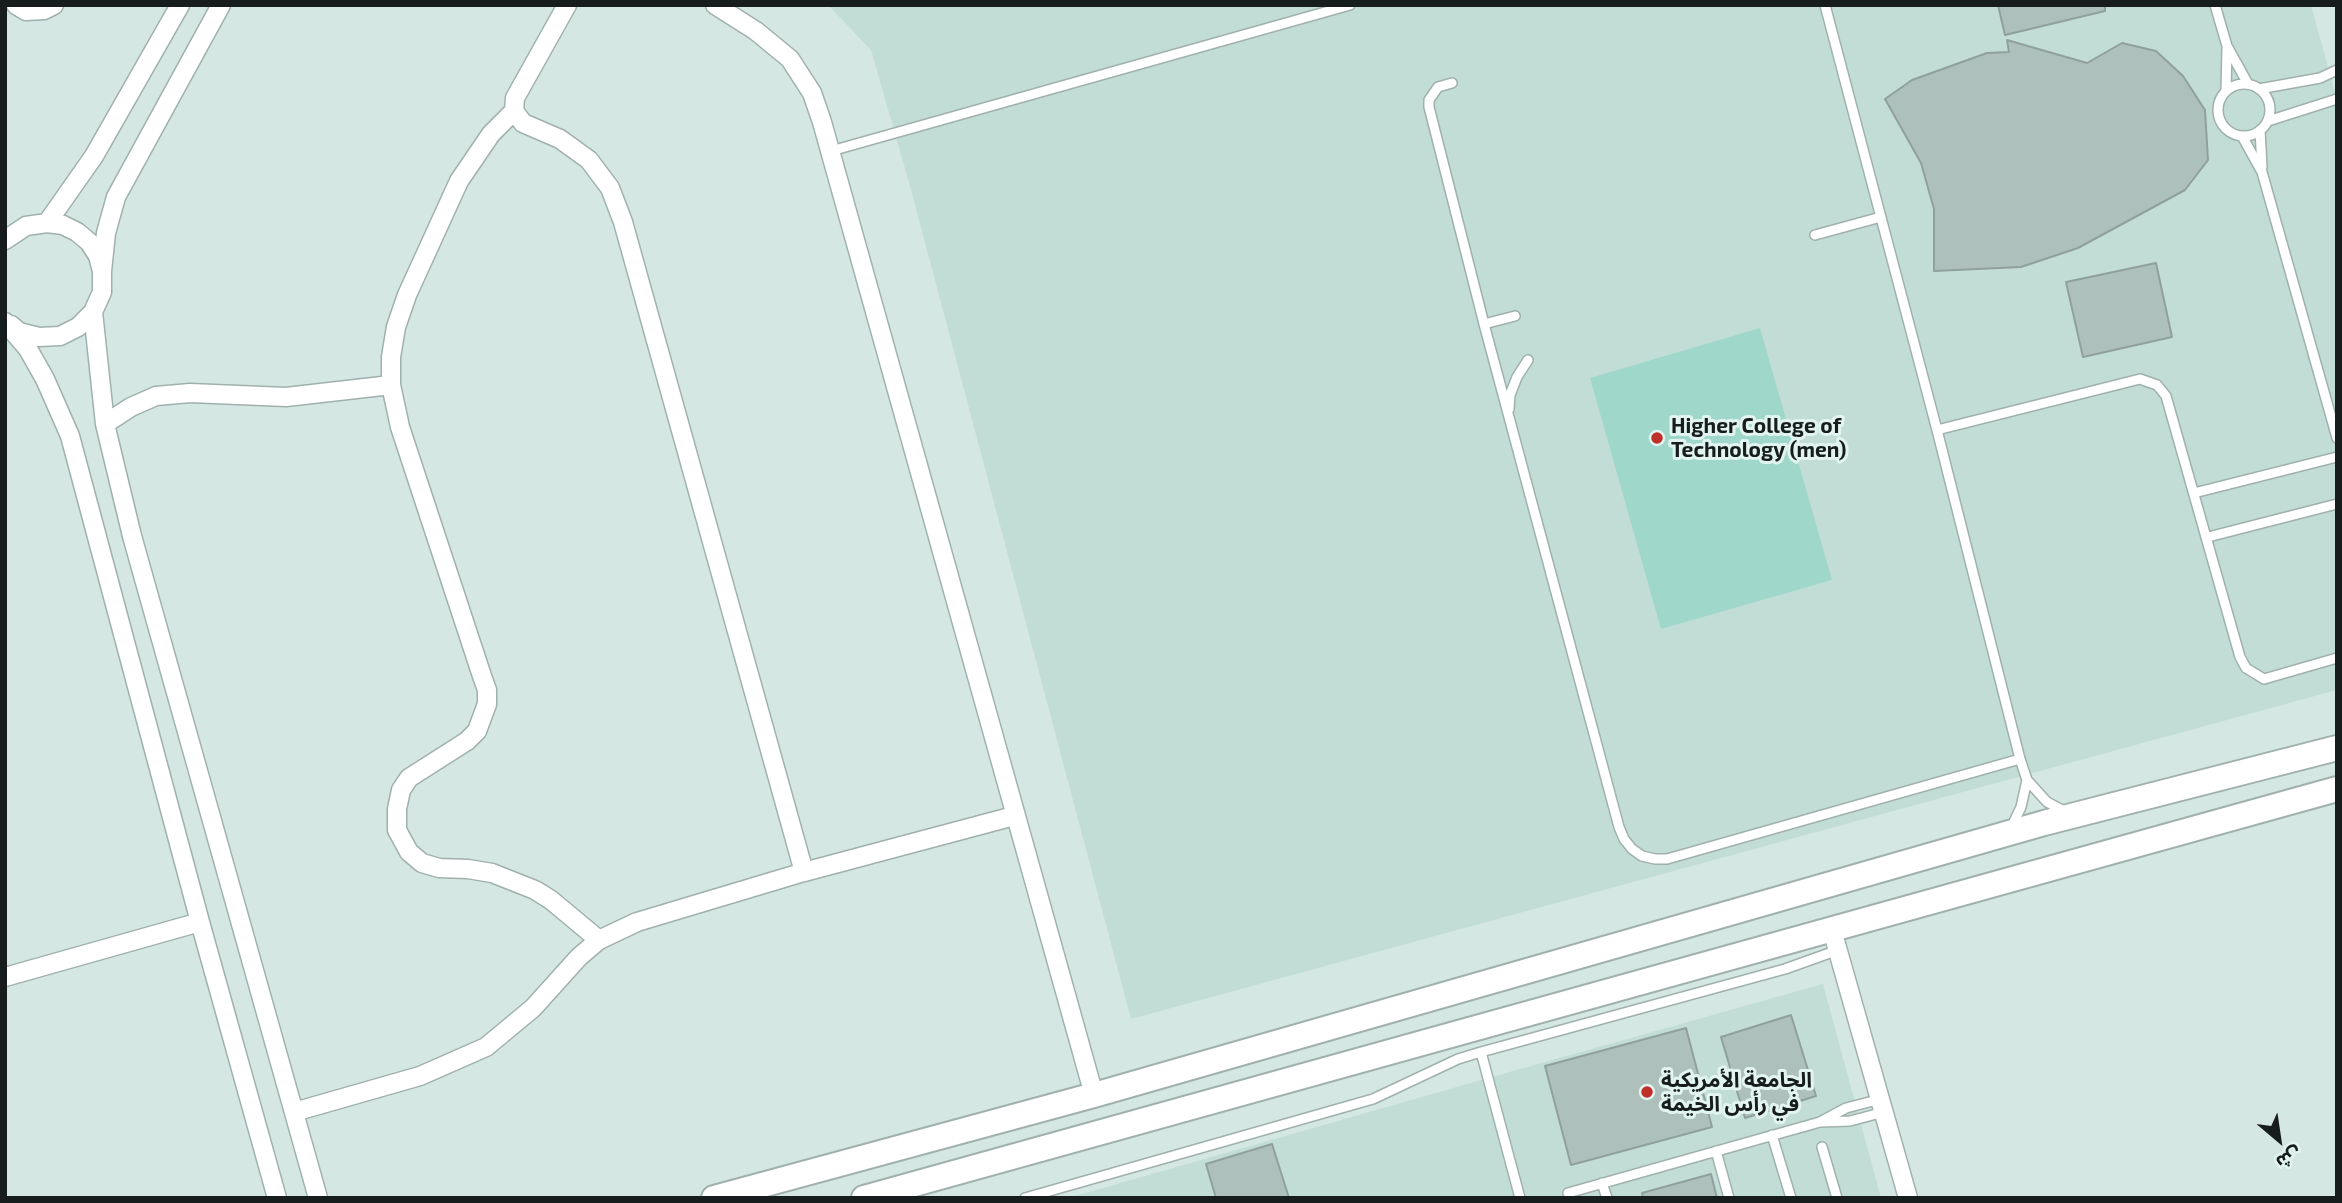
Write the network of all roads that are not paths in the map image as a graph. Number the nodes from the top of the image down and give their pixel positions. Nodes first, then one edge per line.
1 (16, 5) edge
2 (54, 5) edge
3 (180, 5) edge
4 (221, 5) edge
5 (567, 5) edge
6 (715, 5) edge
7 (1350, 5) edge
8 (1825, 5) edge
9 (2215, 5) edge
10 (2227, 46) junction
11 (2337, 70) edge
12 (1452, 83) dead end
13 (2248, 84) junction
14 (2259, 89) junction
15 (2226, 91) junction
16 (2337, 99) edge
17 (514, 111) junction
18 (2268, 121) junction
19 (2260, 131) junction
20 (2242, 136) junction
21 (831, 151) junction
22 (2262, 172) junction
23 (1881, 217) junction
24 (5, 220) edge
25 (47, 223) junction
26 (26, 226) junction
27 (1815, 235) dead end
28 (5, 240) edge
29 (102, 271) junction
30 (93, 312) junction
31 (1515, 316) dead end
32 (5, 321) edge
33 (1484, 324) junction
34 (1528, 360) dead end
35 (391, 385) junction
36 (1508, 415) junction
37 (106, 424) junction
38 (1937, 430) junction
39 (2337, 438) edge
40 (2337, 457) edge
41 (2194, 493) junction
42 (2337, 505) edge
43 (2208, 537) junction
44 (2337, 658) edge
45 (2337, 748) edge
46 (2020, 759) junction
47 (2027, 780) junction
48 (2337, 789) edge
49 (2072, 816) junction
50 (1014, 817) junction
51 (2010, 833) junction
52 (804, 872) junction
53 (200, 922) junction
54 (599, 940) junction
55 (1835, 940) junction
56 (5, 977) edge
57 (1481, 1052) junction
58 (1094, 1095) junction
59 (1883, 1105) junction
60 (294, 1112) junction
61 (1772, 1135) junction
62 (1822, 1147) dead end
63 (1716, 1151) junction
64 (1602, 1183) junction
65 (1568, 1193) dead end
66 (865, 1197) edge
67 (277, 1198) edge
68 (317, 1198) edge
69 (714, 1198) edge
70 (1025, 1198) edge
71 (1520, 1198) edge
72 (1607, 1198) edge
73 (1729, 1198) edge
74 (1791, 1198) edge
75 (1837, 1198) edge
76 (1908, 1198) edge

1 - 2 street
3 - 25 street
4 - 29 street
5 - 17 street
6 - 21 street
7 - 21 lane
8 - 23 lane
9 - 10 lane
10 - 13 lane
10 - 15 lane
11 - 14 lane
12 - 33 lane
13 - 14 lane
13 - 15 lane
14 - 18 lane
15 - 20 lane
16 - 18 lane
17 - 35 street
17 - 52 street
18 - 19 lane
19 - 20 lane
19 - 22 lane
20 - 22 lane
21 - 50 street
22 - 39 lane
23 - 27 lane
23 - 38 lane
24 - 26 street
25 - 26 street
25 - 29 street
26 - 28 street
29 - 30 street
30 - 32 street
30 - 37 street
31 - 33 lane
32 - 53 street
33 - 36 lane
34 - 36 lane
35 - 37 street
35 - 54 street
36 - 46 lane
37 - 60 street
38 - 41 lane
38 - 46 lane
40 - 41 lane
41 - 43 lane
42 - 43 lane
43 - 44 lane
45 - 49 main road
46 - 47 lane
47 - 49 lane
47 - 51 lane
48 - 55 main road
49 - 51 main road
50 - 52 street
50 - 58 street
51 - 58 main road
52 - 54 street
53 - 56 street
53 - 67 street
54 - 60 street
55 - 57 lane
55 - 59 street
55 - 66 main road
57 - 70 lane
57 - 71 lane
58 - 69 main road
59 - 61 lane
59 - 76 street
60 - 68 street
61 - 63 lane
61 - 74 lane
62 - 75 lane
63 - 64 lane
63 - 73 lane
64 - 65 lane
64 - 72 lane

